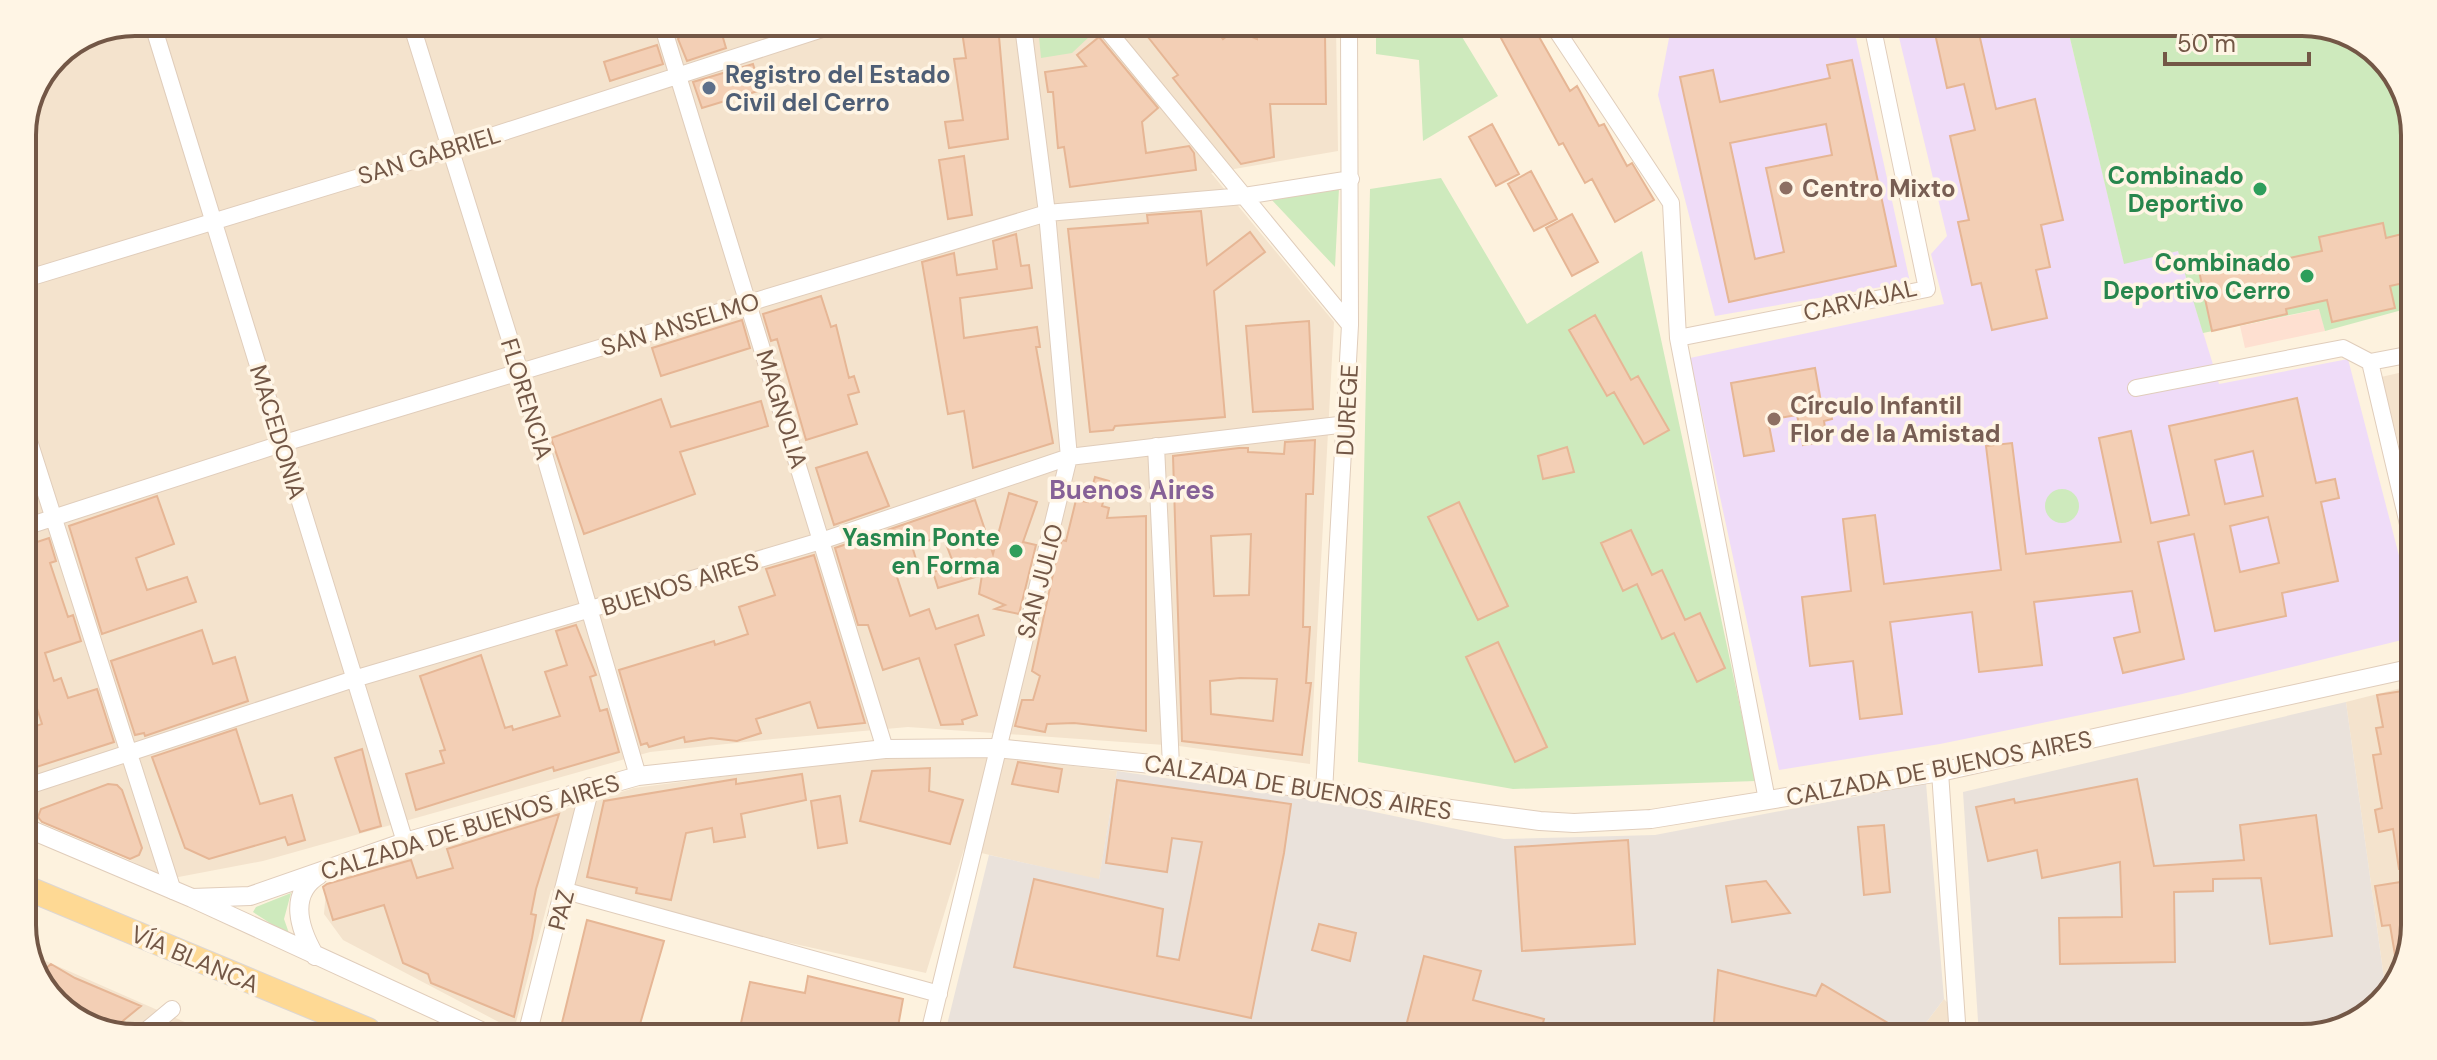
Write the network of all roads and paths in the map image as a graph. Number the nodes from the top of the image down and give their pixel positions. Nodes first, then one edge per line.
1 (157, 36) edge
2 (415, 36) edge
3 (666, 36) edge
4 (802, 36) edge
5 (1024, 36) edge
6 (1112, 36) edge
7 (1349, 36) edge
8 (1560, 36) edge
9 (1874, 36) edge
10 (678, 77) junction
11 (448, 150) junction
12 (1351, 179) junction
13 (1244, 196) junction
14 (1047, 213) junction
15 (216, 220) junction
16 (36, 276) edge
17 (749, 303) junction
18 (1350, 325) junction
19 (1678, 338) junction
20 (2401, 356) edge
21 (2370, 362) junction
22 (520, 372) junction
23 (2136, 388) dead end
24 (1347, 424) junction
25 (281, 444) junction
26 (1156, 446) junction
27 (1069, 457) junction
28 (36, 464) edge
29 (2401, 494) edge
30 (53, 519) junction
31 (36, 524) edge
32 (824, 540) junction
33 (590, 612) junction
34 (2401, 671) edge
35 (354, 679) junction
36 (996, 748) junction
37 (885, 749) junction
38 (128, 753) junction
39 (1171, 766) junction
40 (1940, 772) junction
41 (638, 776) junction
42 (36, 783) edge
43 (590, 787) junction
44 (1324, 792) junction
45 (1767, 800) junction
46 (36, 832) edge
47 (405, 842) junction
48 (328, 870) junction
49 (173, 891) junction
50 (566, 891) junction
51 (36, 892) edge
52 (192, 898) junction
53 (315, 956) junction
54 (939, 994) junction
55 (172, 1009) dead end
56 (154, 1024) edge
57 (354, 1024) edge
58 (466, 1024) edge
59 (530, 1024) edge
60 (931, 1024) edge
61 (1957, 1024) edge

1 - 15 street, MACEDONIA
2 - 11 street, FLORENCIA
3 - 10 street, MAGNOLIA
4 - 10 street, SAN GABRIEL
5 - 14 street, SAN JULIO
6 - 13 street
7 - 12 street, DUREGE
8 - 19 street
9 - 19 street, CARVAJAL
10 - 11 street, SAN GABRIEL
10 - 17 street, MAGNOLIA
11 - 15 street, SAN GABRIEL
11 - 22 street, FLORENCIA
12 - 13 street, SAN ANSELMO
12 - 18 street, DUREGE
13 - 14 street, SAN ANSELMO
13 - 18 street
14 - 17 street, SAN ANSELMO
14 - 27 street, SAN JULIO
15 - 16 street, SAN GABRIEL
15 - 25 street, MACEDONIA
17 - 22 street, SAN ANSELMO
17 - 32 street, MAGNOLIA
18 - 24 street, DUREGE
19 - 45 street
20 - 21 street
21 - 23 street
21 - 29 street
22 - 25 street, SAN ANSELMO
22 - 33 street, FLORENCIA
24 - 26 street, BUENOS AIRES
24 - 44 street, DUREGE
25 - 30 street, SAN ANSELMO
25 - 35 street, MACEDONIA
26 - 27 street, BUENOS AIRES
26 - 39 street
27 - 32 street, BUENOS AIRES
27 - 36 street, SAN JULIO
28 - 30 street
30 - 31 street, SAN ANSELMO
30 - 38 street
32 - 33 street, BUENOS AIRES
32 - 37 street, MAGNOLIA
33 - 35 street, BUENOS AIRES
33 - 41 street, FLORENCIA
34 - 40 street, CALZADA DE BUENOS AIRES
35 - 38 street, BUENOS AIRES
35 - 47 street, MACEDONIA
36 - 37 street, CALZADA DE BUENOS AIRES
36 - 39 street, CALZADA DE BUENOS AIRES
36 - 54 street, SAN JULIO
37 - 41 street, CALZADA DE BUENOS AIRES
38 - 42 street, BUENOS AIRES
38 - 49 street
39 - 44 street, CALZADA DE BUENOS AIRES
40 - 45 street, CALZADA DE BUENOS AIRES
40 - 61 street
41 - 43 street, CALZADA DE BUENOS AIRES
43 - 47 street, CALZADA DE BUENOS AIRES
43 - 50 street, PAZ
44 - 45 street, CALZADA DE BUENOS AIRES
46 - 49 street
47 - 48 street, CALZADA DE BUENOS AIRES
48 - 52 street, CALZADA DE BUENOS AIRES
48 - 53 street
49 - 52 street
50 - 54 street
50 - 59 street, PAZ
51 - 57 main road, VÍA BLANCA
52 - 53 street
53 - 58 street
54 - 60 street, SAN JULIO
55 - 56 street

